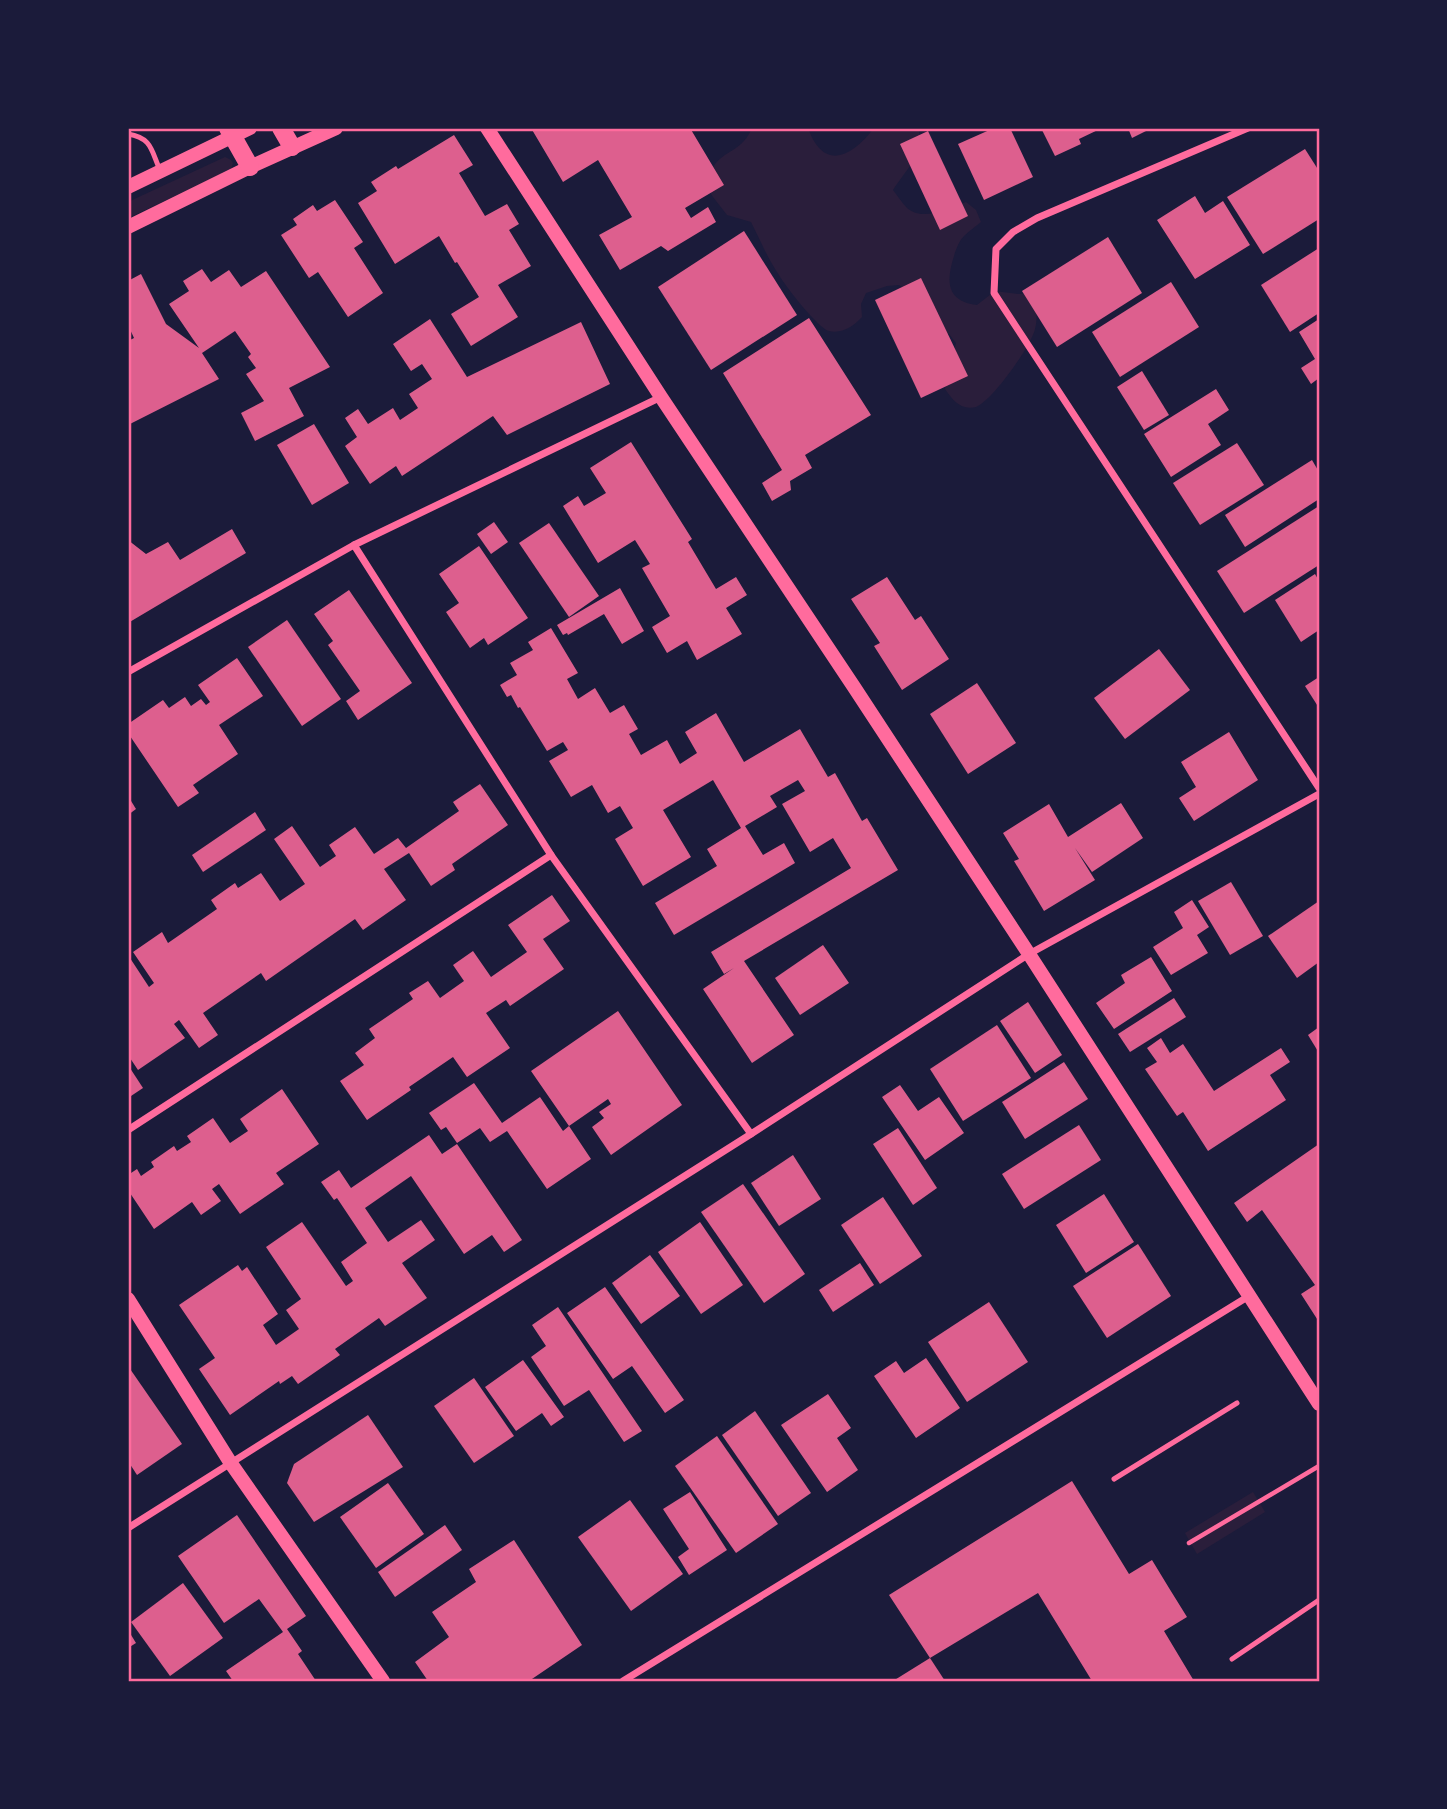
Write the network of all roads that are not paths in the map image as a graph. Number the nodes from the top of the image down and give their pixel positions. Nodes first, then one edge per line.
1 (250, 128) edge
2 (281, 128) edge
3 (336, 128) edge
4 (487, 128) edge
5 (1248, 128) edge
6 (231, 132) edge
7 (128, 134) edge
8 (292, 147) junction
9 (250, 167) junction
10 (160, 171) junction
11 (128, 187) edge
12 (128, 226) edge
13 (661, 397) junction
14 (354, 545) junction
15 (128, 672) edge
16 (1319, 788) edge
17 (1319, 794) edge
18 (551, 855) junction
19 (1029, 954) junction
20 (128, 1130) edge
21 (751, 1134) junction
22 (1249, 1296) junction
23 (128, 1299) edge
24 (1237, 1403) dead end
25 (1319, 1404) edge
26 (230, 1462) junction
27 (1114, 1479) dead end
28 (128, 1528) edge
29 (1319, 1600) edge
30 (1232, 1659) dead end
31 (383, 1681) edge
32 (623, 1681) edge

1 - 6 main road
2 - 8 main road
3 - 8 main road
4 - 13 main road
5 - 16 street
6 - 9 main road
6 - 10 main road
7 - 10 lane
8 - 9 main road
9 - 12 main road
10 - 11 main road
13 - 14 street
13 - 19 main road
14 - 15 street
14 - 18 street
17 - 19 street
18 - 20 street
18 - 21 street
19 - 21 street
19 - 22 main road
21 - 26 street
22 - 25 main road
22 - 32 street
23 - 26 main road
24 - 27 lane
26 - 28 street
26 - 31 main road
29 - 30 lane

